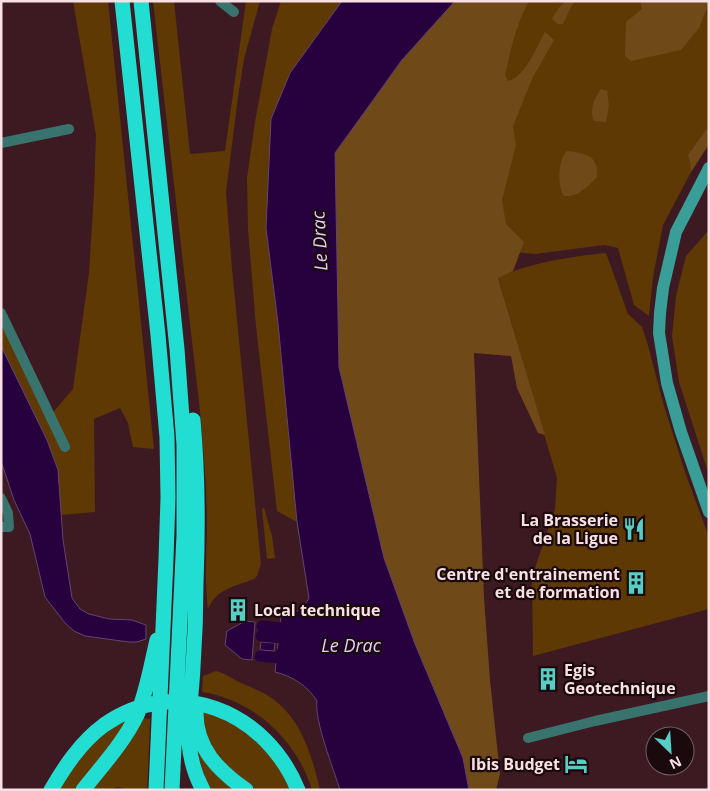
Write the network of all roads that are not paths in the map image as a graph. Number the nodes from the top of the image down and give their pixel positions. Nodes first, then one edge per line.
1 (122, 1) edge
2 (141, 1) edge
3 (220, 1) edge
4 (234, 12) dead end
5 (69, 130) dead end
6 (1, 143) edge
7 (709, 168) edge
8 (1, 313) edge
9 (64, 447) dead end
10 (1, 498) edge
11 (709, 512) edge
12 (5, 527) edge
13 (188, 610) junction
14 (164, 664) junction
15 (193, 668) junction
16 (709, 696) edge
17 (528, 738) dead end
18 (51, 790) edge
19 (83, 790) edge
20 (156, 790) edge
21 (172, 790) edge
22 (203, 790) edge
23 (246, 790) edge
24 (298, 790) edge

1 - 14 highway
2 - 13 highway
3 - 4 street
5 - 6 street
7 - 11 main road
8 - 9 street
10 - 12 street
13 - 14 highway
13 - 15 highway
14 - 19 highway
14 - 20 highway
14 - 21 highway
15 - 22 highway
15 - 23 highway
16 - 17 street
18 - 24 highway

